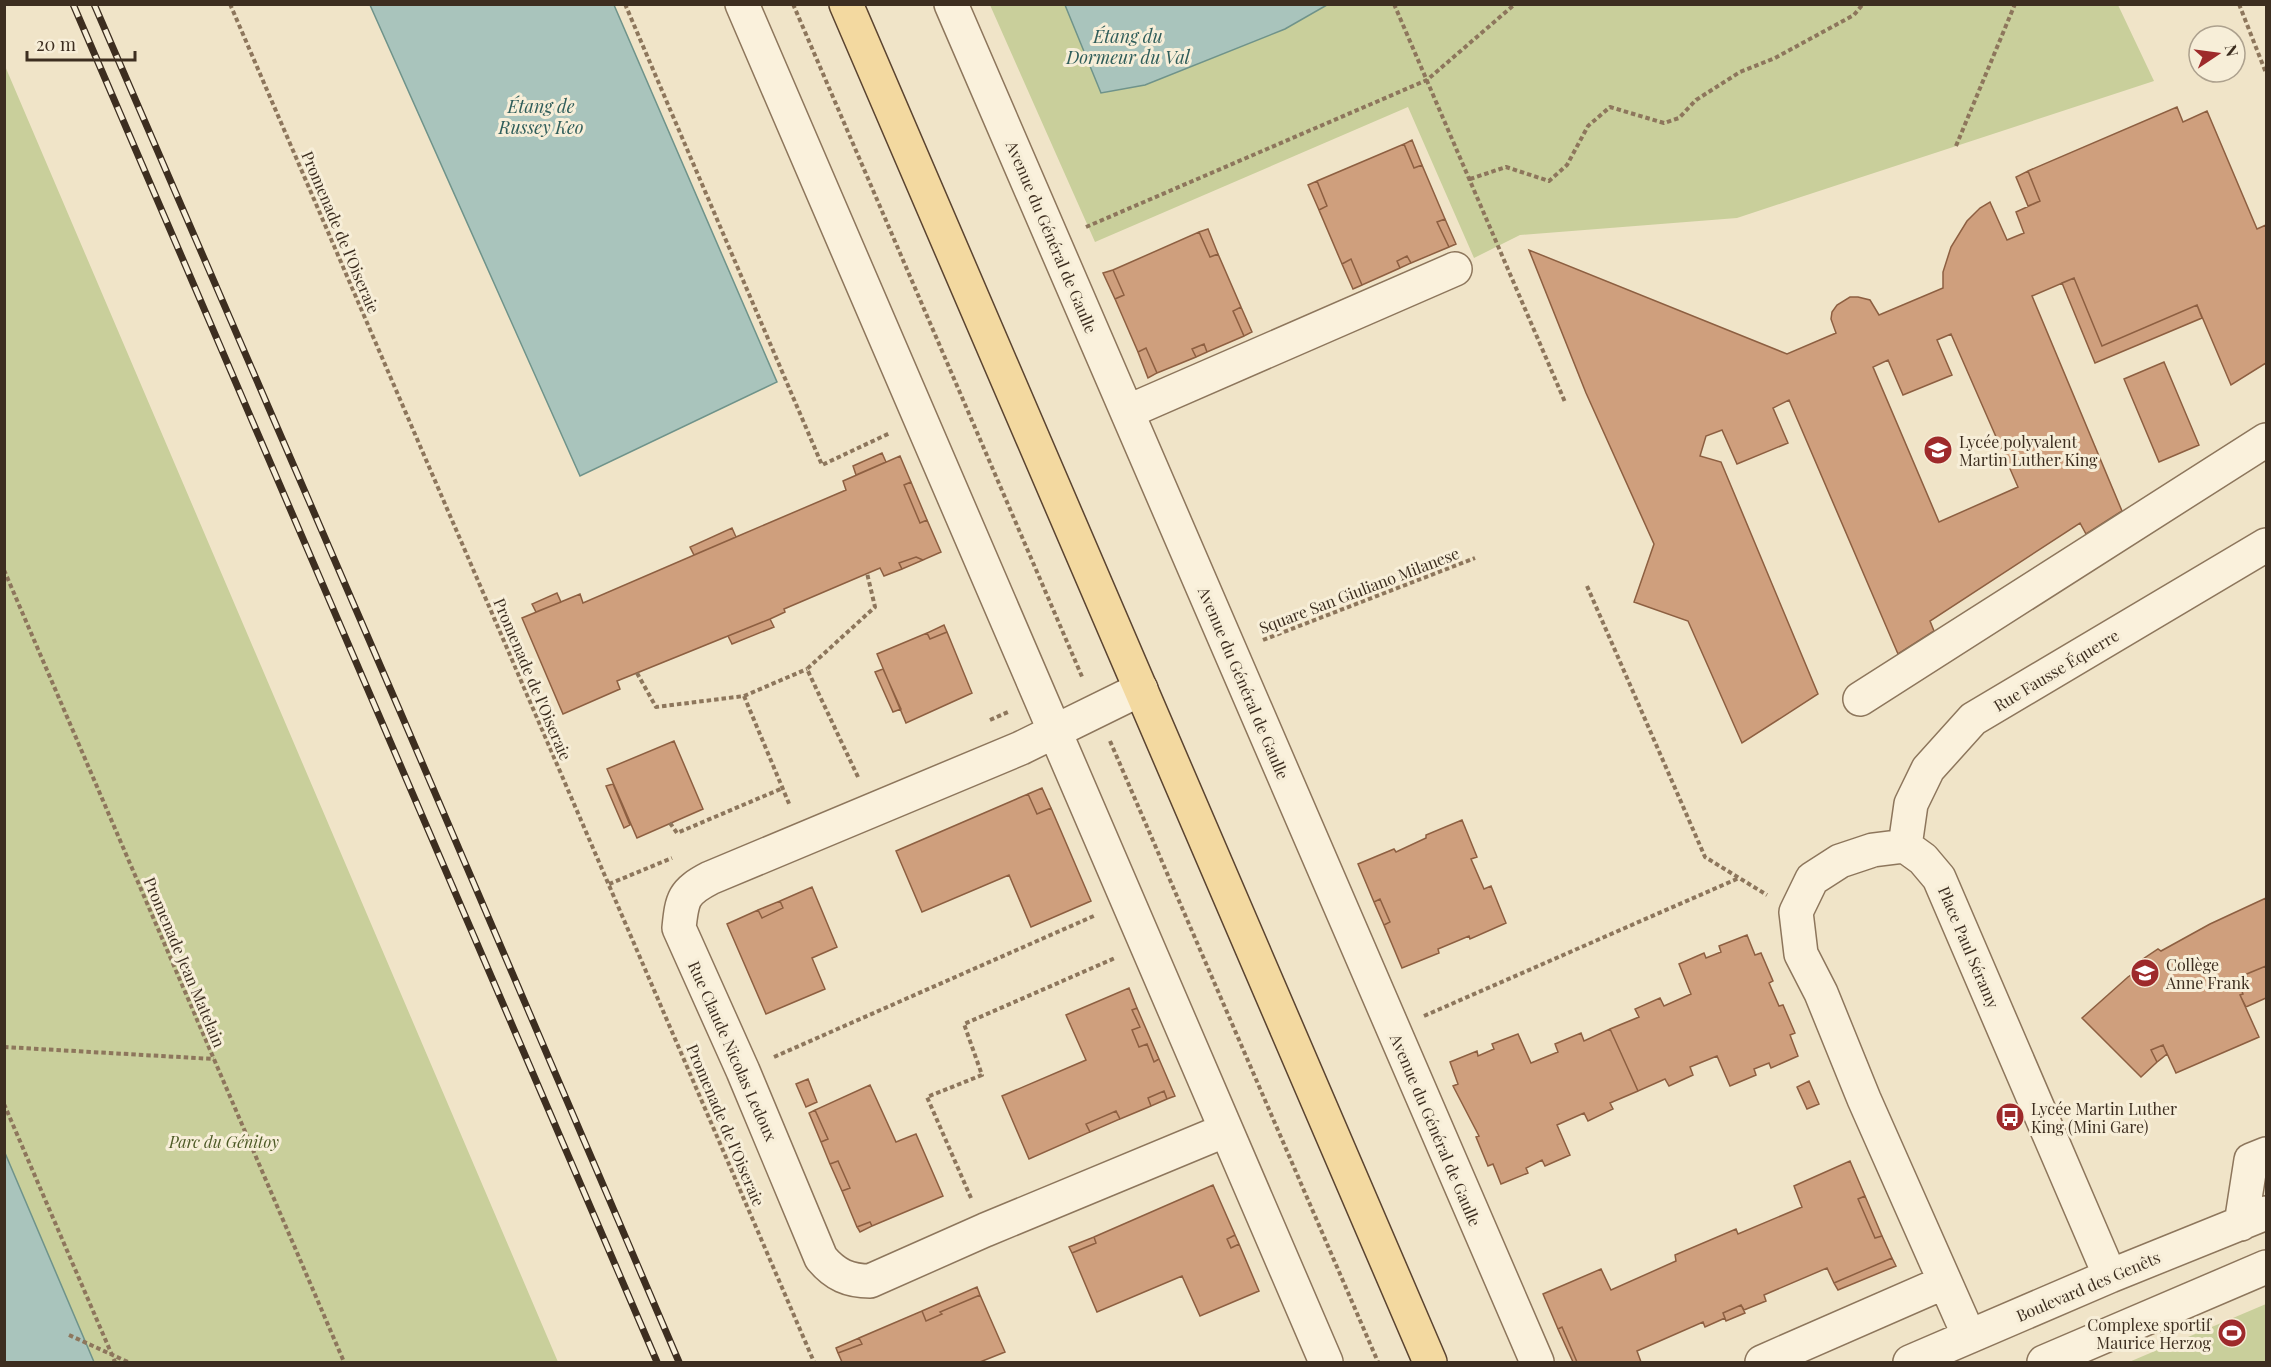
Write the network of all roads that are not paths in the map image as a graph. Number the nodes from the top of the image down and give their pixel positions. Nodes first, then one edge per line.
1 (742, 4) edge
2 (846, 4) edge
3 (951, 4) edge
4 (1455, 269) dead end
5 (1127, 412) junction
6 (2266, 440) edge
7 (2266, 545) edge
8 (1140, 689) junction
9 (1860, 699) dead end
10 (1055, 731) junction
11 (1905, 846) junction
12 (1226, 1130) junction
13 (2266, 1154) edge
14 (2254, 1219) edge
15 (2266, 1267) edge
16 (2110, 1276) junction
17 (1945, 1282) junction
18 (1969, 1336) junction
19 (1326, 1362) edge
20 (1430, 1362) edge
21 (1537, 1362) edge
22 (1762, 1362) edge
23 (1911, 1362) edge
24 (2044, 1362) edge

1 - 10 street
2 - 8 main road
3 - 5 street, Avenue du Général de Gaulle
4 - 5 street
5 - 21 street, Avenue du Général de Gaulle
6 - 9 street
7 - 11 street, Rue Fausse Équerre
8 - 10 street, Rue Claude Nicolas Ledoux
8 - 20 main road
10 - 12 street
10 - 12 street, Rue Claude Nicolas Ledoux
11 - 16 street, Place Paul Séramy
11 - 17 street
12 - 19 street
13 - 14 street
14 - 16 street, Boulevard des Genêts
15 - 24 street
16 - 18 street, Boulevard des Genêts
17 - 18 street
17 - 22 street
18 - 23 street, Boulevard des Genêts

